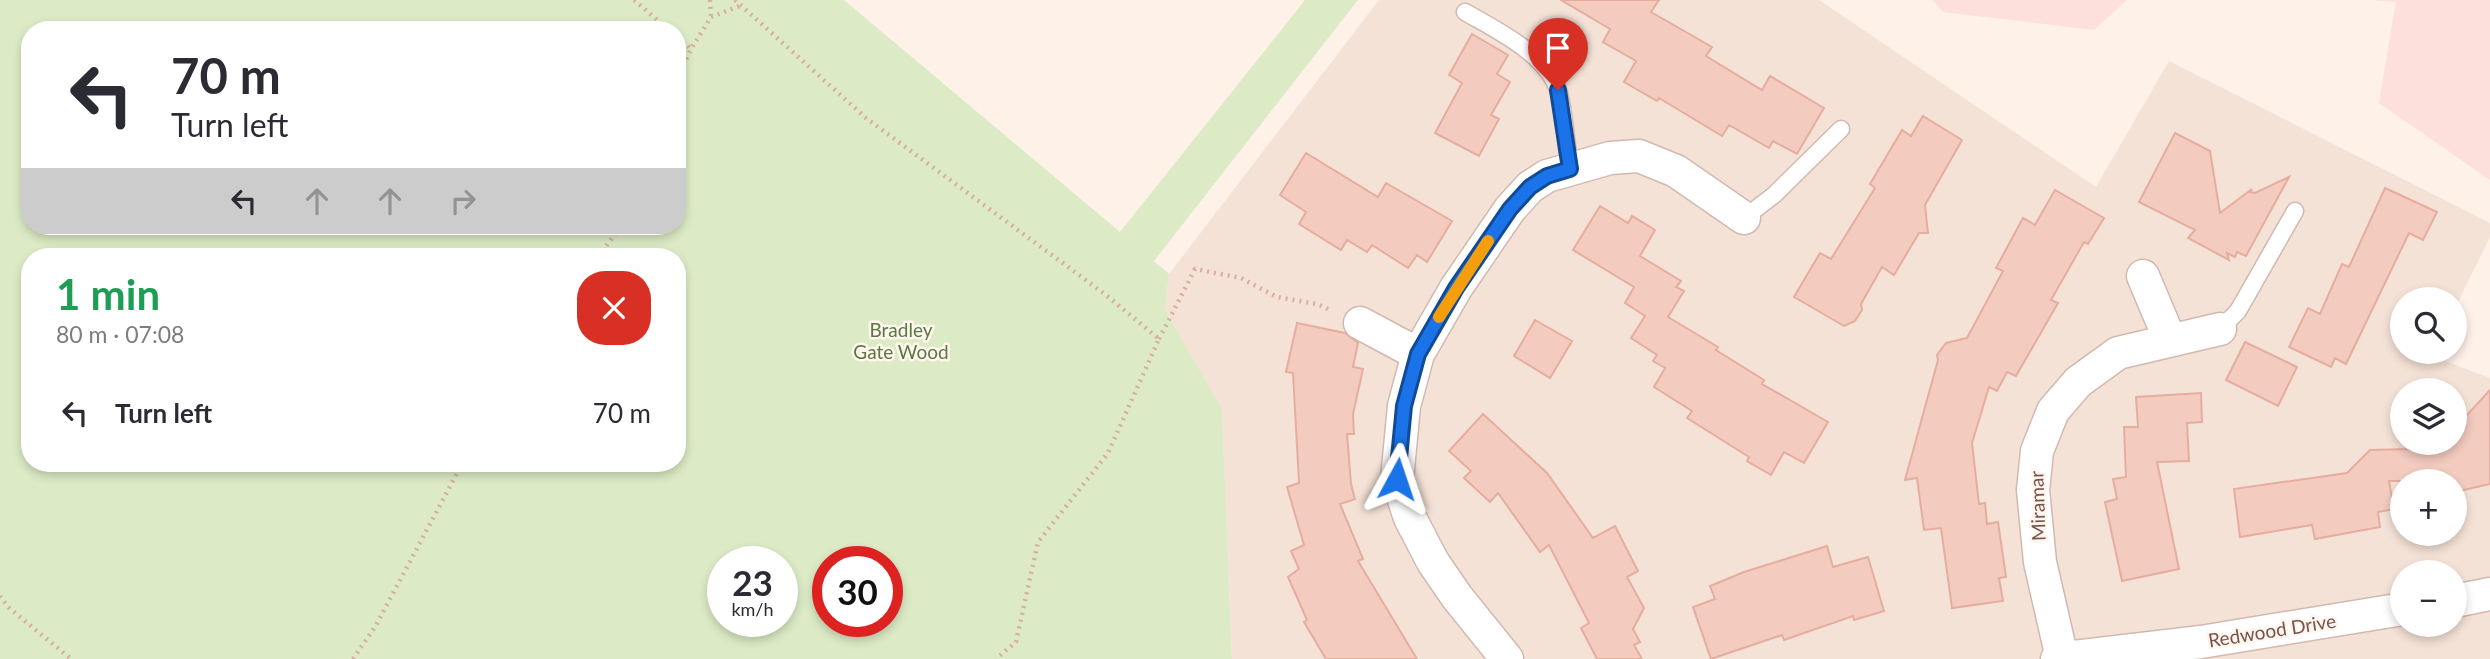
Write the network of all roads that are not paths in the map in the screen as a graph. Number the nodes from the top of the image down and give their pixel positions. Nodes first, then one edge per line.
1 (1465, 12) dead end
2 (1841, 129) dead end
3 (1570, 169) junction
4 (2295, 211) dead end
5 (1744, 218) joint
6 (2143, 276) dead end
7 (1360, 323) road end
8 (2220, 329) joint
9 (2170, 341) junction
10 (1418, 354) junction
11 (2490, 594) edge
12 (2467, 599) edge
13 (2390, 612) edge
14 (2264, 645) edge
15 (2060, 658) edge
16 (1507, 659) edge

1 - 3 lane
2 - 5 lane
3 - 5 street
3 - 10 street
4 - 8 lane
6 - 9 street
7 - 10 street
8 - 9 street, Miramar
9 - 15 street, Miramar
10 - 16 street
11 - 12 street
13 - 14 street, Redwood Drive
14 - 15 street, Redwood Drive

